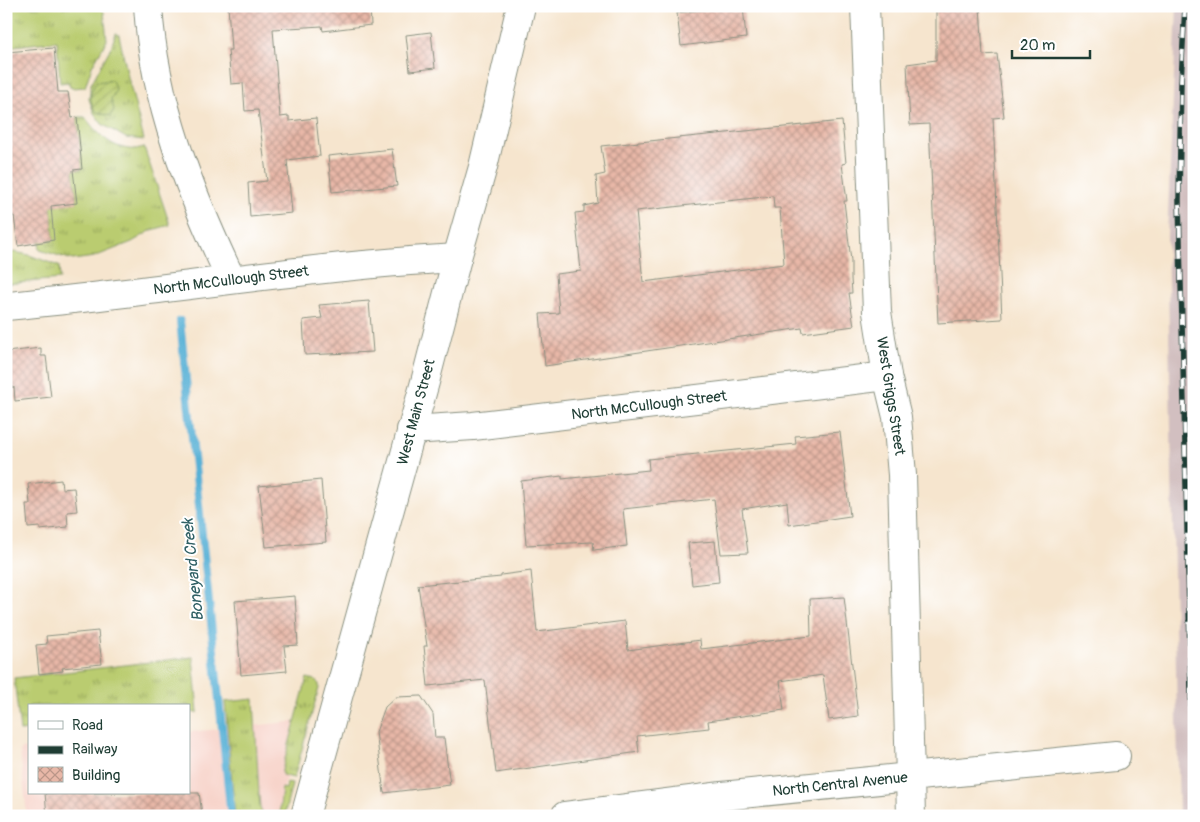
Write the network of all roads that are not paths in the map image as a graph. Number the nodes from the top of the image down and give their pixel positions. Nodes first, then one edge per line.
1 (148, 6) edge
2 (521, 6) edge
3 (865, 6) edge
4 (457, 258) junction
5 (231, 279) junction
6 (6, 306) edge
7 (887, 376) junction
8 (411, 430) junction
9 (1116, 756) dead end
10 (910, 776) junction
11 (305, 816) edge
12 (565, 816) edge
13 (911, 816) edge

1 - 5 street
2 - 4 street, West Main Street
3 - 7 street, West Griggs Street
4 - 5 street, North McCullough Street
4 - 8 street, West Main Street
5 - 6 street, North McCullough Street
7 - 8 street, North McCullough Street
7 - 10 street, West Griggs Street
8 - 11 street, West Main Street
9 - 10 street, North Central Avenue
10 - 12 street, North Central Avenue
10 - 13 street, West Griggs Street

